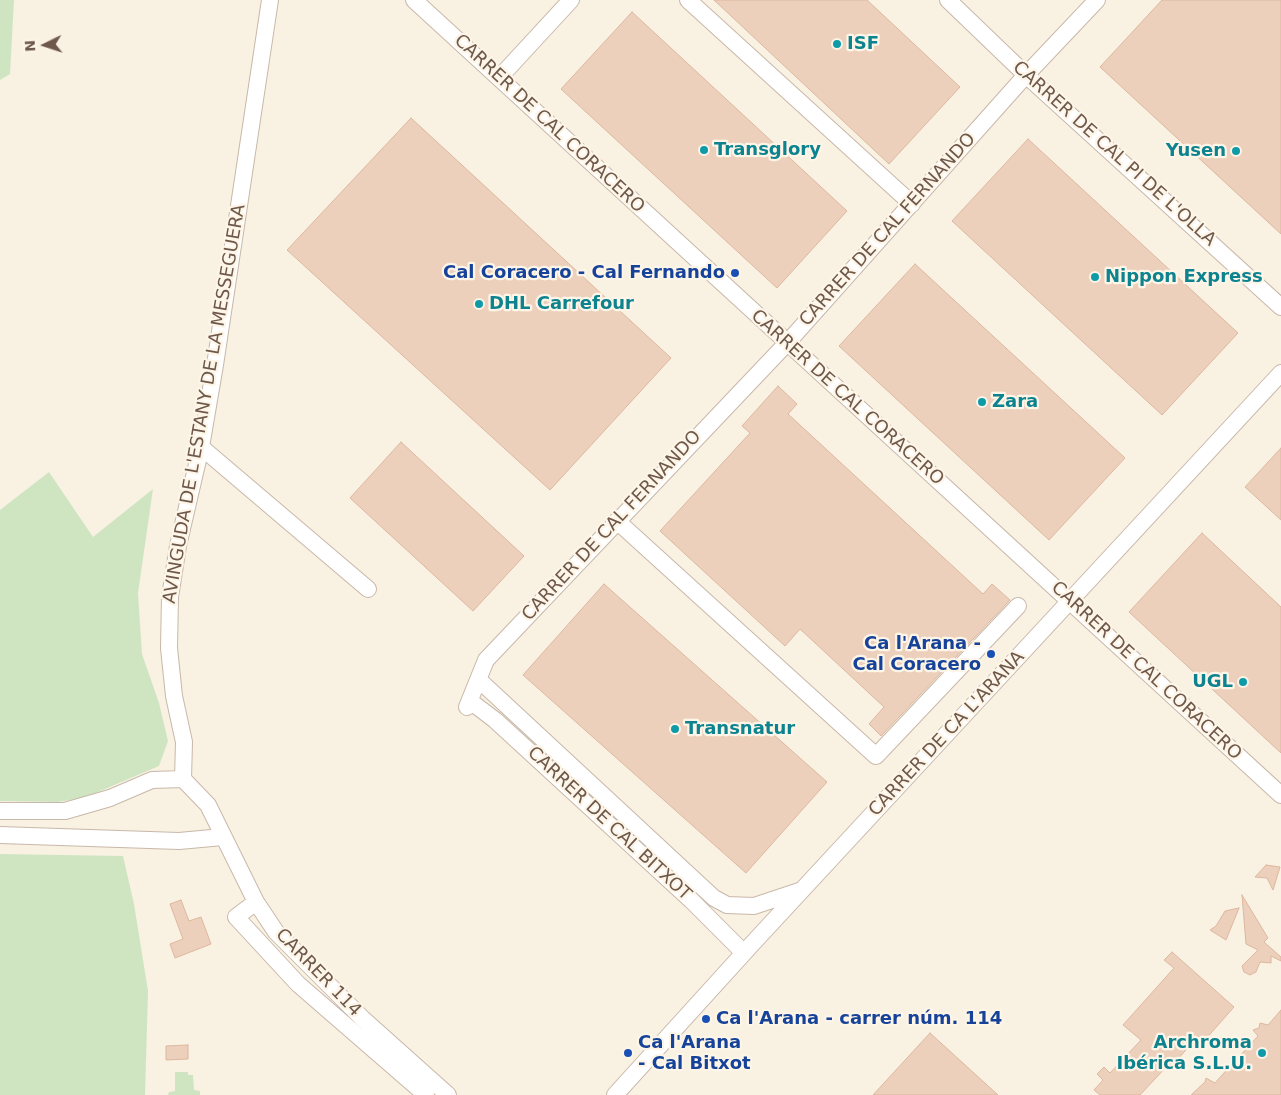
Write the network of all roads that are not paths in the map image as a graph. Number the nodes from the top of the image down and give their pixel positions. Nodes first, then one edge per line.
1 (270, 0) edge
2 (414, 0) edge
3 (571, 0) edge
4 (688, 0) edge
5 (948, 0) edge
6 (1097, 0) edge
7 (1026, 75) junction
8 (499, 78) junction
9 (912, 204) junction
10 (1281, 307) edge
11 (788, 342) junction
12 (1281, 373) edge
13 (201, 447) junction
14 (616, 521) junction
15 (368, 589) dead end
16 (1071, 601) junction
17 (1018, 606) dead end
18 (479, 680) junction
19 (469, 704) joint
20 (183, 779) junction
21 (1281, 795) edge
22 (0, 811) edge
23 (0, 836) edge
24 (223, 837) junction
25 (802, 889) junction
26 (256, 902) junction
27 (748, 948) junction
28 (426, 1095) edge
29 (448, 1095) edge
30 (615, 1095) edge

1 - 13 street, AVINGUDA DE L'ESTANY DE LA MESSEGUERA
2 - 8 street, CARRER DE CAL CORACERO
3 - 8 street
4 - 9 street
5 - 7 street, CARRER DE CAL PI DE L'OLLA
6 - 7 street, CARRER DE CAL FERNANDO
7 - 9 street, CARRER DE CAL FERNANDO
7 - 10 street, CARRER DE CAL PI DE L'OLLA
8 - 11 street, CARRER DE CAL CORACERO
9 - 11 street, CARRER DE CAL FERNANDO
11 - 14 street, CARRER DE CAL FERNANDO
11 - 16 street, CARRER DE CAL CORACERO
12 - 16 street, CARRER DE CA L'ARANA
13 - 15 street
13 - 20 street, AVINGUDA DE L'ESTANY DE LA MESSEGUERA
14 - 17 street
14 - 18 street, CARRER DE CAL FERNANDO
16 - 21 street, CARRER DE CAL CORACERO
16 - 25 street, CARRER DE CA L'ARANA
18 - 19 street, CARRER DE CAL FERNANDO
18 - 25 street
19 - 27 street, CARRER DE CAL BITXOT
20 - 22 street
20 - 24 street, CARRER 114
23 - 24 street
24 - 26 street, CARRER 114
25 - 27 street, CARRER DE CA L'ARANA
26 - 28 street
26 - 29 street, CARRER 114
27 - 30 street, CARRER DE CA L'ARANA

